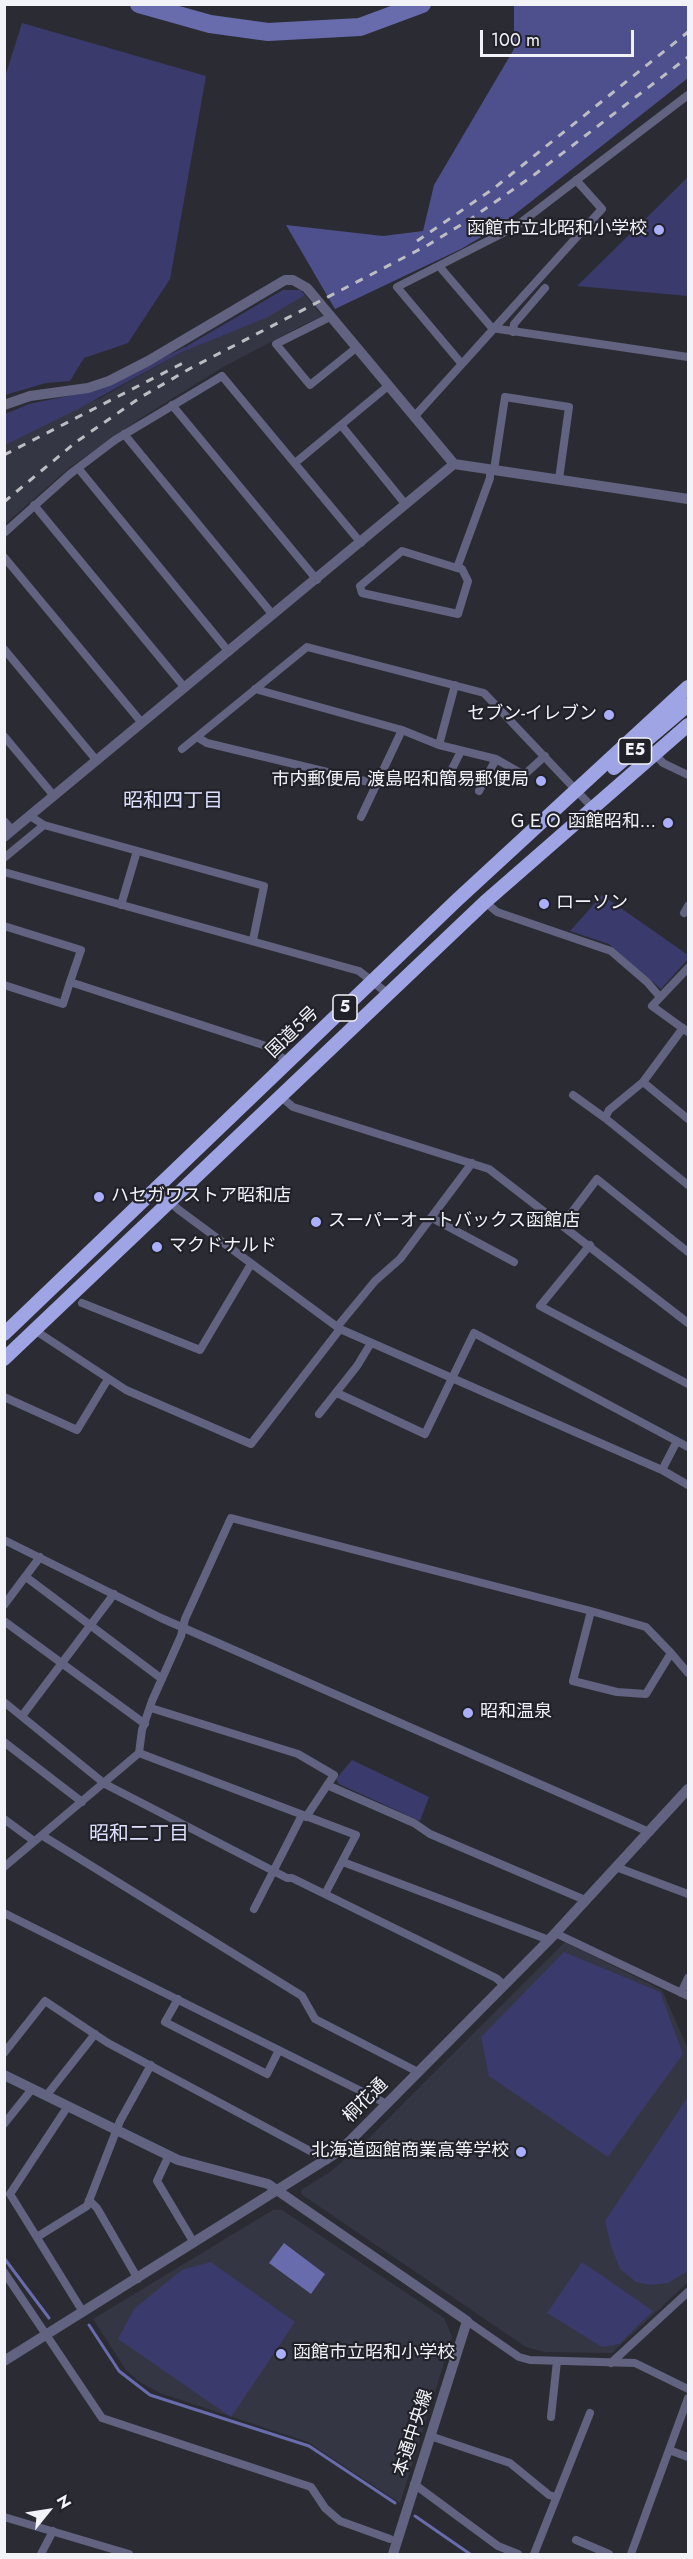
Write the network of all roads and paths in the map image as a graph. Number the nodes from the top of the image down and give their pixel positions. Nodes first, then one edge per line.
1 (688, 95) edge
2 (576, 180) junction
3 (439, 266) junction
4 (545, 288) dead end
5 (330, 317) junction
6 (492, 328) junction
7 (513, 332) junction
8 (356, 348) junction
9 (688, 357) edge
10 (461, 363) junction
11 (388, 386) junction
12 (4, 405) edge
13 (172, 405) junction
14 (414, 417) junction
15 (341, 425) junction
16 (124, 434) junction
17 (295, 463) junction
18 (454, 464) junction
19 (78, 468) junction
20 (492, 470) junction
21 (559, 479) junction
22 (688, 499) edge
23 (34, 505) junction
24 (406, 505) junction
25 (4, 533) edge
26 (361, 543) junction
27 (4, 556) edge
28 (457, 568) junction
29 (317, 580) junction
30 (273, 615) junction
31 (4, 649) edge
32 (229, 652) junction
33 (455, 685) junction
34 (688, 687) edge
35 (185, 688) junction
36 (255, 689) junction
37 (688, 705) edge
38 (142, 723) junction
39 (688, 725) edge
40 (402, 730) junction
41 (4, 736) edge
42 (197, 737) junction
43 (645, 743) junction
44 (439, 745) junction
45 (182, 749) dead end
46 (461, 751) junction
47 (654, 755) junction
48 (545, 756) junction
49 (496, 759) junction
50 (97, 761) junction
51 (449, 775) dead end
52 (688, 775) edge
53 (377, 784) junction
54 (479, 791) dead end
55 (577, 791) junction
56 (54, 796) junction
57 (593, 808) junction
58 (30, 816) junction
59 (361, 817) dead end
60 (4, 821) edge
61 (44, 825) junction
62 (8, 834) edge
63 (137, 851) junction
64 (4, 858) edge
65 (4, 872) edge
66 (485, 902) junction
67 (121, 905) junction
68 (4, 926) edge
69 (253, 940) junction
70 (688, 968) edge
71 (373, 981) junction
72 (70, 982) junction
73 (4, 985) edge
74 (387, 993) junction
75 (660, 997) junction
76 (686, 1030) edge
77 (288, 1062) junction
78 (642, 1082) junction
79 (573, 1095) dead end
80 (280, 1096) junction
81 (605, 1118) junction
82 (688, 1119) edge
83 (472, 1163) junction
84 (688, 1185) edge
85 (157, 1190) junction
86 (168, 1202) junction
87 (432, 1218) junction
88 (563, 1224) junction
89 (590, 1245) junction
90 (688, 1252) edge
91 (514, 1262) dead end
92 (251, 1264) junction
93 (82, 1303) dead end
94 (688, 1323) edge
95 (339, 1328) junction
96 (36, 1331) junction
97 (4, 1334) edge
98 (371, 1342) junction
99 (4, 1359) edge
100 (450, 1378) junction
101 (108, 1379) junction
102 (688, 1384) edge
103 (338, 1393) junction
104 (4, 1397) edge
105 (319, 1414) dead end
106 (677, 1441) junction
107 (688, 1447) edge
108 (662, 1470) junction
109 (688, 1485) edge
110 (4, 1539) edge
111 (40, 1557) junction
112 (26, 1577) junction
113 (114, 1594) junction
114 (4, 1605) edge
115 (591, 1611) junction
116 (4, 1621) edge
117 (90, 1625) junction
118 (183, 1626) junction
119 (671, 1653) junction
120 (62, 1662) junction
121 (688, 1673) edge
122 (162, 1679) junction
123 (4, 1702) edge
124 (151, 1708) junction
125 (22, 1716) junction
126 (145, 1724) junction
127 (4, 1742) edge
128 (139, 1754) junction
129 (105, 1784) junction
130 (327, 1785) junction
131 (688, 1789) edge
132 (82, 1802) junction
133 (304, 1816) junction
134 (4, 1819) edge
135 (648, 1833) junction
136 (43, 1836) junction
137 (34, 1841) junction
138 (343, 1862) junction
139 (4, 1867) edge
140 (616, 1868) junction
141 (274, 1871) junction
142 (325, 1894) junction
143 (688, 1894) edge
144 (585, 1900) junction
145 (254, 1909) dead end
146 (4, 1913) edge
147 (552, 1937) junction
148 (688, 1978) edge
149 (504, 1985) junction
150 (685, 1995) edge
151 (178, 1999) junction
152 (95, 2034) junction
153 (279, 2050) junction
154 (4, 2053) edge
155 (151, 2065) junction
156 (418, 2072) junction
157 (4, 2075) edge
158 (32, 2089) junction
159 (46, 2096) junction
160 (387, 2104) junction
161 (68, 2106) junction
162 (4, 2124) edge
163 (117, 2130) junction
164 (169, 2155) junction
165 (327, 2160) junction
166 (278, 2191) junction
167 (89, 2200) junction
168 (37, 2237) junction
169 (194, 2243) junction
170 (4, 2272) edge
171 (138, 2278) junction
172 (688, 2292) edge
173 (83, 2312) junction
174 (467, 2321) junction
175 (48, 2334) junction
176 (4, 2361) edge
177 (557, 2361) junction
178 (611, 2363) junction
179 (688, 2389) edge
180 (688, 2398) edge
181 (590, 2413) dead end
182 (551, 2416) dead end
183 (430, 2436) junction
184 (669, 2450) junction
185 (688, 2457) edge
186 (414, 2484) junction
187 (556, 2497) junction
188 (4, 2517) edge
189 (53, 2531) junction
190 (390, 2539) dead end
191 (576, 2540) dead end
192 (105, 2551) edge
193 (41, 2554) edge
194 (129, 2554) edge
195 (393, 2554) edge
196 (518, 2554) edge
197 (534, 2554) edge
198 (609, 2554) edge
199 (631, 2554) edge

1 - 2 street
2 - 3 street
2 - 6 street
3 - 6 street
3 - 10 street
4 - 7 street
5 - 8 street
5 - 8 street
5 - 12 street
6 - 7 street
6 - 10 street
7 - 9 street
8 - 11 street
10 - 14 street
11 - 14 street
11 - 15 street
13 - 16 street
13 - 17 street
13 - 29 street
14 - 18 street
15 - 17 street
15 - 24 street
16 - 19 street
16 - 30 street
17 - 26 street
18 - 20 street
18 - 24 street
19 - 23 street
19 - 32 street
20 - 21 street
20 - 21 street
20 - 28 street
21 - 22 street
23 - 25 street
23 - 35 street
24 - 26 street
26 - 29 street
27 - 38 street
28 - 28 street
29 - 30 street
30 - 32 street
31 - 50 street
32 - 35 street
33 - 36 street
33 - 44 street
33 - 48 street
34 - 55 highway, 国道5号 / 5
35 - 38 street
36 - 40 street
36 - 42 street
37 - 43 highway, E5
38 - 50 street
39 - 47 highway, 国道5号 / 5
40 - 44 street
40 - 53 street
41 - 56 street
42 - 45 street
42 - 53 street
43 - 47 street
43 - 55 highway, E5
44 - 46 street
46 - 49 street
46 - 51 street
47 - 52 street
47 - 57 highway, 国道5号 / 5
48 - 49 street
48 - 55 street
49 - 54 street
50 - 56 street
53 - 59 street
55 - 57 street
55 - 71 highway, 国道5号 / 5
56 - 58 street
57 - 66 highway, 国道5号 / 5
58 - 61 street
58 - 62 street
60 - 62 street
61 - 63 street
61 - 64 street
63 - 67 street
63 - 69 street
65 - 67 street
66 - 74 highway, 国道5号 / 5
66 - 75 street
67 - 69 street
68 - 72 street
69 - 71 street
70 - 75 street
71 - 74 street
71 - 77 highway, 国道5号 / 5
72 - 73 street
72 - 77 street
74 - 80 highway, 国道5号 / 5
75 - 76 street
76 - 78 street
77 - 85 highway, 国道5号 / 5
78 - 81 street
78 - 82 street
79 - 81 street
80 - 83 street
80 - 86 highway, 国道5号 / 5
81 - 84 street
83 - 87 street
83 - 88 street
85 - 86 street
85 - 97 highway, 国道5号 / 5
86 - 92 street
86 - 96 highway, 国道5号 / 5
87 - 91 street
87 - 95 street
88 - 89 street
88 - 90 street
89 - 94 street
89 - 102 street
92 - 93 street
92 - 95 street
95 - 98 street
95 - 101 street
96 - 99 highway, 国道5号 / 5
96 - 101 street
98 - 100 street
98 - 103 street
100 - 103 street
100 - 106 street
100 - 108 street
101 - 104 street
103 - 105 street
106 - 107 street
106 - 108 street
108 - 109 street
110 - 111 street
111 - 112 street
111 - 113 street
112 - 114 street
112 - 117 street
113 - 117 street
113 - 118 street
115 - 118 street
115 - 119 street
115 - 119 street
116 - 120 street
117 - 120 street
117 - 122 street
118 - 122 street
118 - 135 street
119 - 121 street
120 - 125 street
120 - 126 street
122 - 124 street
123 - 125 street
124 - 126 street
124 - 130 street
125 - 129 street
126 - 128 street
127 - 132 street
128 - 129 street
128 - 133 street
129 - 132 street
129 - 141 street
130 - 133 street
130 - 144 street
131 - 135 street, 桐花通
132 - 136 street
133 - 138 street
133 - 141 street
134 - 137 street
135 - 140 street, 桐花通
136 - 137 street
136 - 156 street
137 - 139 street
138 - 142 street
138 - 147 street
140 - 143 street
140 - 144 street, 桐花通
141 - 142 street
141 - 145 street
142 - 149 street
144 - 147 street, 桐花通
146 - 151 street
147 - 149 street, 桐花通
147 - 150 street
148 - 150 street
149 - 156 street, 桐花通
151 - 153 street
151 - 153 street
152 - 154 street
152 - 155 street
152 - 159 street
153 - 160 street
155 - 163 street
155 - 165 street
156 - 160 street, 桐花通
157 - 158 street
158 - 159 street
158 - 162 street
159 - 161 street
160 - 165 street, 桐花通
161 - 163 street
161 - 168 street
163 - 164 street
163 - 167 street
164 - 166 street
164 - 169 street
165 - 166 street, 桐花通
166 - 169 street, 桐花通
166 - 174 street
167 - 168 street
167 - 171 street
168 - 173 street
169 - 171 street, 桐花通
170 - 175 street
171 - 173 street, 桐花通
172 - 178 street
173 - 175 street, 桐花通
174 - 177 street
174 - 183 street, 本通中央線
175 - 176 street, 桐花通
175 - 190 street
177 - 178 street
177 - 182 street
178 - 179 street
180 - 184 street
181 - 187 street
183 - 186 street, 本通中央線
183 - 187 street
184 - 185 street
184 - 199 street
186 - 195 street, 本通中央線
186 - 196 street
187 - 197 street
188 - 189 street
189 - 192 street
189 - 193 street
191 - 198 street
192 - 194 street

